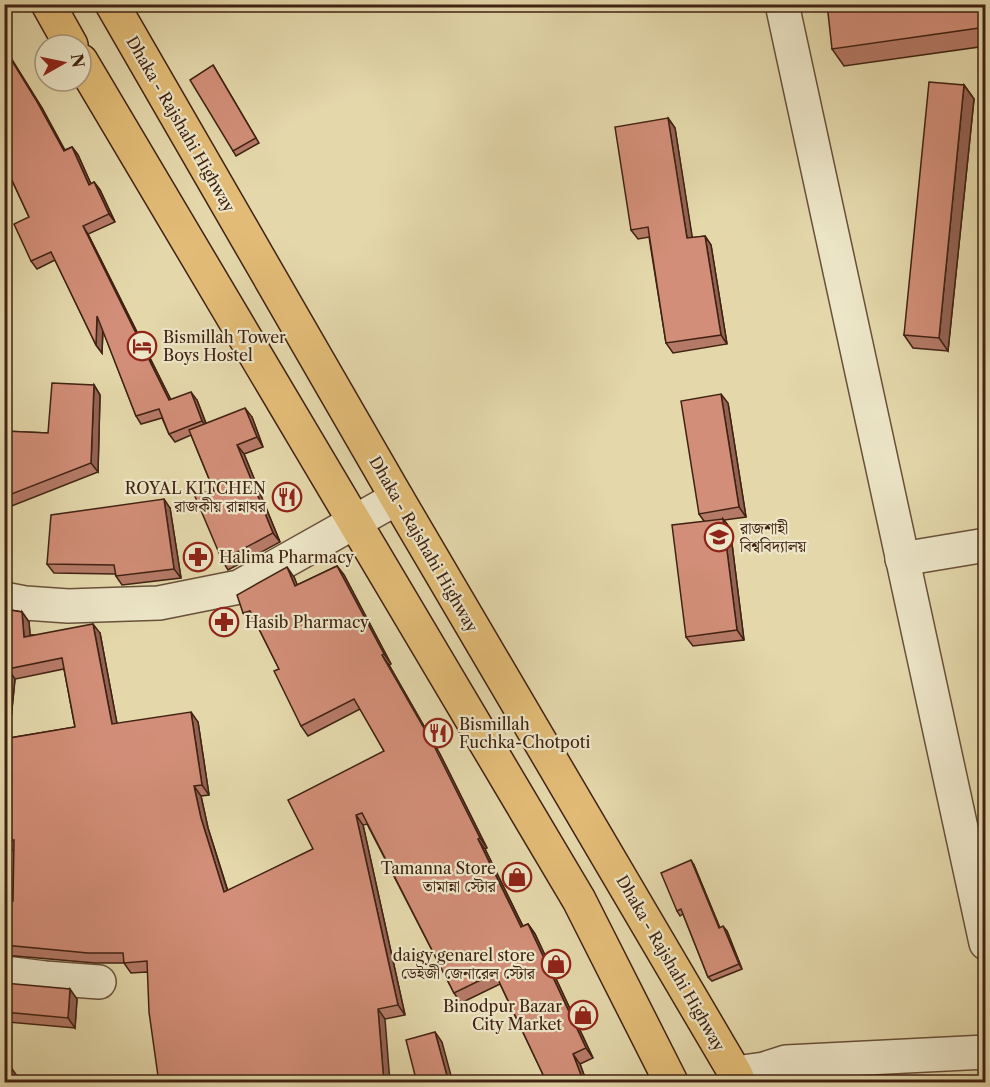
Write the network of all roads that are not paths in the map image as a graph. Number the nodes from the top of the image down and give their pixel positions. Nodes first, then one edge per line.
1 (48, 4) edge
2 (112, 4) edge
3 (782, 4) edge
4 (64, 33) edge
5 (93, 81) edge
6 (397, 498) junction
7 (354, 522) junction
8 (986, 545) edge
9 (902, 559) junction
10 (4, 599) edge
11 (986, 943) edge
12 (4, 973) edge
13 (99, 982) dead end
14 (986, 1052) edge
15 (737, 1078) edge
16 (671, 1083) edge

1 - 4 highway
2 - 6 highway, Dhaka - Rajshahi Highway
3 - 9 street
5 - 7 highway
6 - 7 street
6 - 15 highway, Dhaka - Rajshahi Highway
7 - 10 street
7 - 16 highway
8 - 9 street
9 - 11 street
12 - 13 street
14 - 15 street

